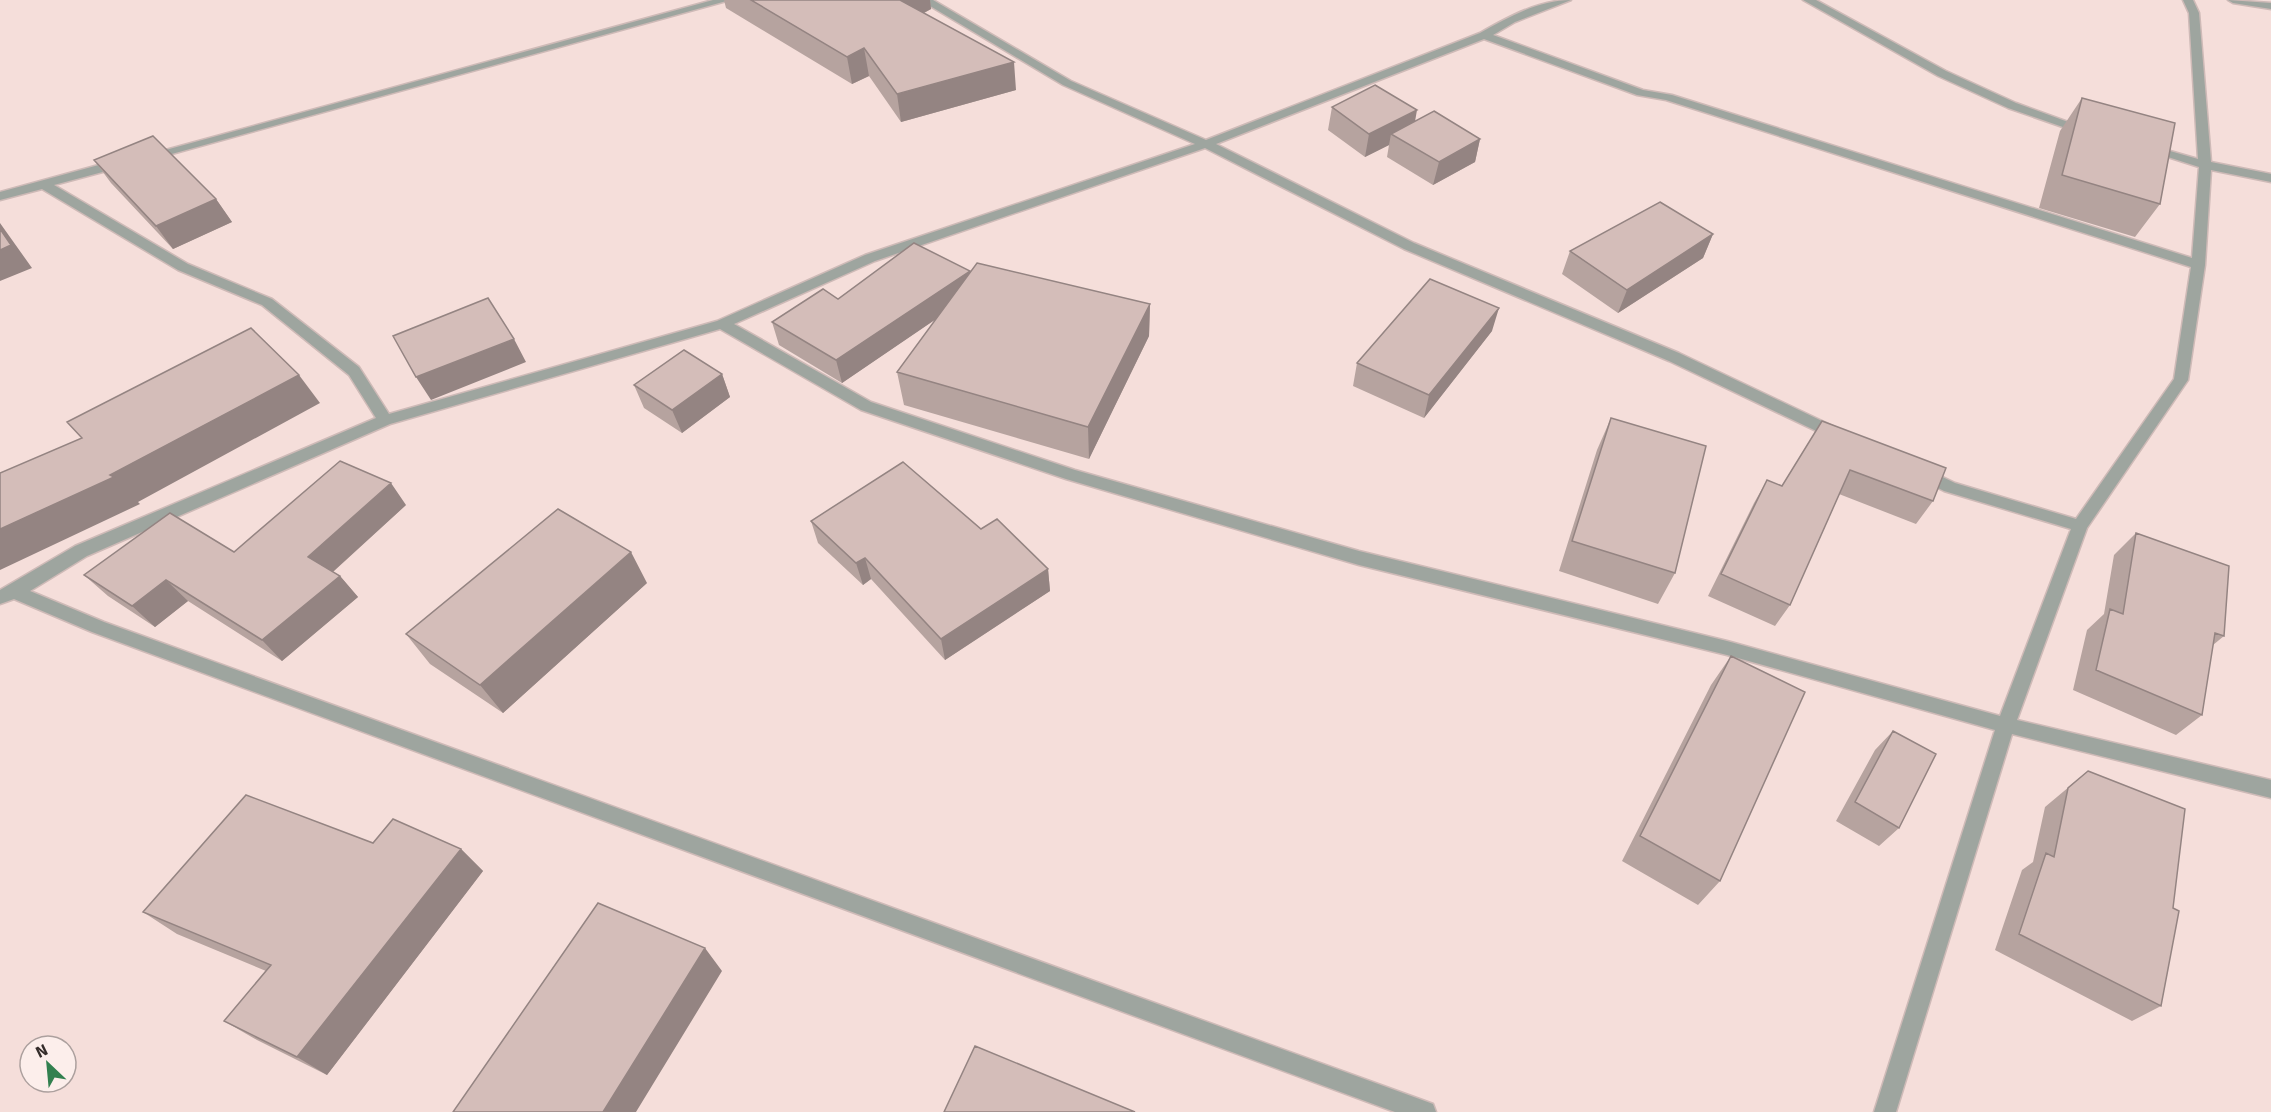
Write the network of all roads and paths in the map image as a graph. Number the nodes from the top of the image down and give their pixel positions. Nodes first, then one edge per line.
1 (725, 0) edge
2 (925, 0) edge
3 (1566, 0) edge
4 (1808, 0) edge
5 (2188, 0) edge
6 (2233, 0) edge
7 (2271, 6) edge
8 (1484, 35) junction
9 (2093, 133) edge
10 (1206, 144) junction
11 (2138, 146) edge
12 (2205, 165) junction
13 (2271, 178) edge
14 (43, 184) junction
15 (0, 196) edge
16 (2198, 265) junction
17 (722, 324) junction
18 (386, 420) junction
19 (1847, 439) edge
20 (1909, 468) edge
21 (2080, 526) junction
22 (7, 595) edge
23 (2006, 725) junction
24 (2271, 789) edge
25 (1425, 1112) edge
26 (1885, 1112) edge

1 - 14 street
2 - 10 street
3 - 8 street
4 - 9 street
5 - 12 street
6 - 7 street
8 - 10 street
8 - 16 street
10 - 17 street
10 - 19 street
11 - 12 street
12 - 13 street
12 - 16 street
14 - 15 street
14 - 18 street
16 - 21 street
17 - 18 street
17 - 23 street
18 - 22 street
20 - 21 street
21 - 23 street
22 - 25 street
23 - 24 street
23 - 26 street

